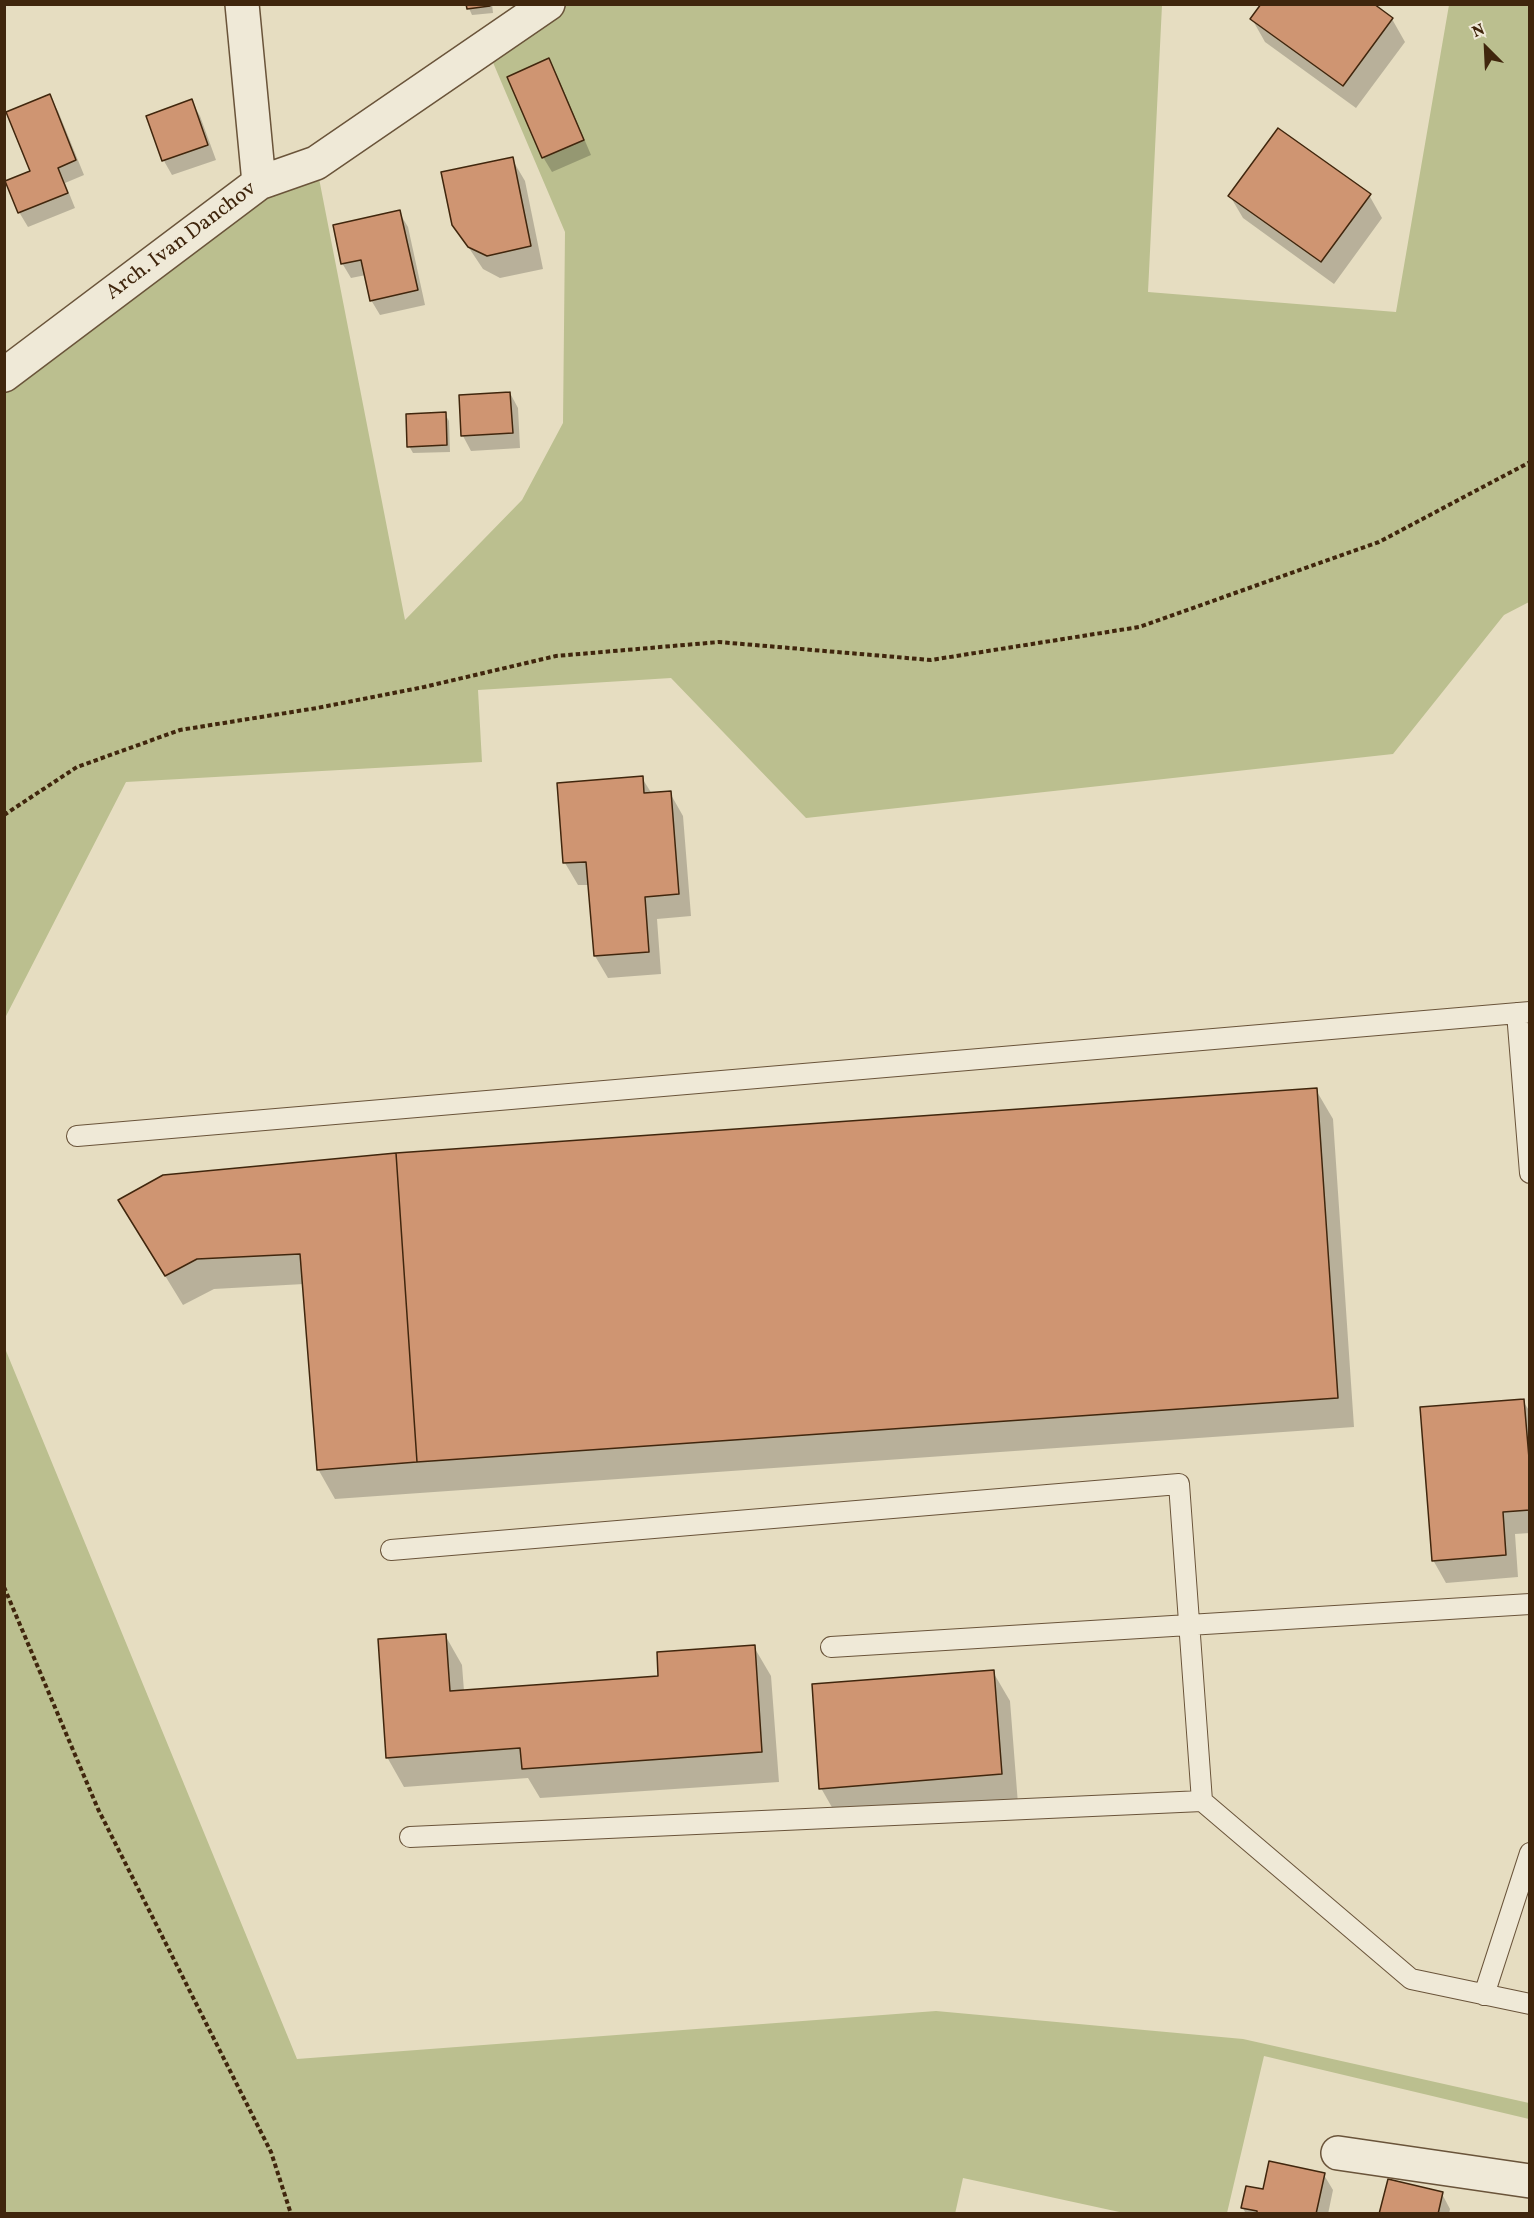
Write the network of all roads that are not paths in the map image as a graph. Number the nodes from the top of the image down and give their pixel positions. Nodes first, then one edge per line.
1 (242, 4) edge
2 (548, 4) edge
3 (259, 183) junction
4 (4, 375) edge
5 (1523, 1012) edge
6 (77, 1136) dead end
7 (1530, 1173) edge
8 (391, 1550) dead end
9 (1530, 1604) edge
10 (1190, 1626) junction
11 (831, 1647) dead end
12 (1202, 1800) junction
13 (410, 1837) dead end
14 (1530, 1853) edge
15 (1484, 1995) junction
16 (1530, 2004) edge
17 (1338, 2153) dead end
18 (1530, 2181) edge

1 - 3 street
2 - 3 street, Arch. Ivan Danchov
3 - 4 street, Arch. Ivan Danchov
5 - 6 lane
5 - 7 lane
8 - 10 lane
9 - 10 lane
10 - 11 lane
10 - 12 lane
12 - 13 lane
12 - 15 lane
14 - 15 lane
15 - 16 lane
17 - 18 street

